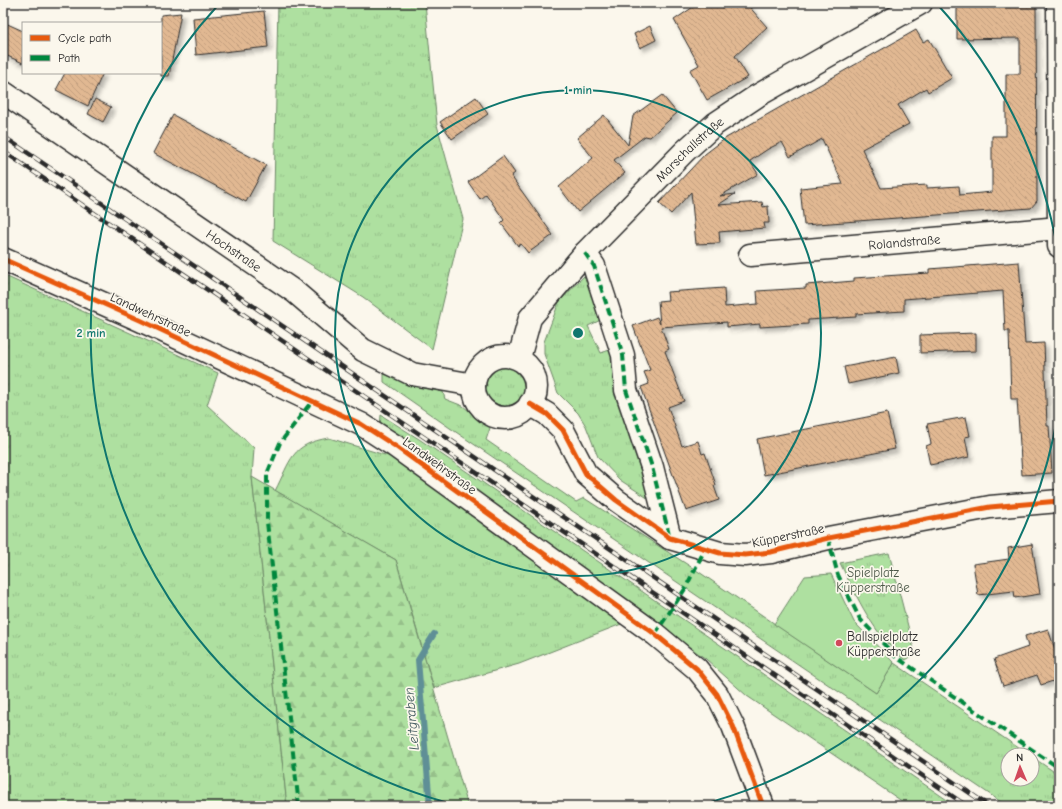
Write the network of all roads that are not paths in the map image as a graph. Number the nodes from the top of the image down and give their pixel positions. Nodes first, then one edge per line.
1 (921, 3) edge
2 (1058, 3) edge
3 (3, 92) edge
4 (1059, 234) edge
5 (585, 254) junction
6 (750, 255) dead end
7 (3, 259) edge
8 (519, 358) junction
9 (474, 385) junction
10 (530, 404) junction
11 (1059, 501) edge
12 (670, 538) junction
13 (763, 806) edge

1 - 5 street, Marschallstraße
2 - 4 street
3 - 9 street, Hochstraße
4 - 6 street, Rolandstraße
5 - 8 street, Marschallstraße
5 - 12 street
7 - 13 street, Landwehrstraße
8 - 9 street
8 - 10 street
9 - 10 street
10 - 12 street, Küpperstraße
11 - 12 street, Küpperstraße

